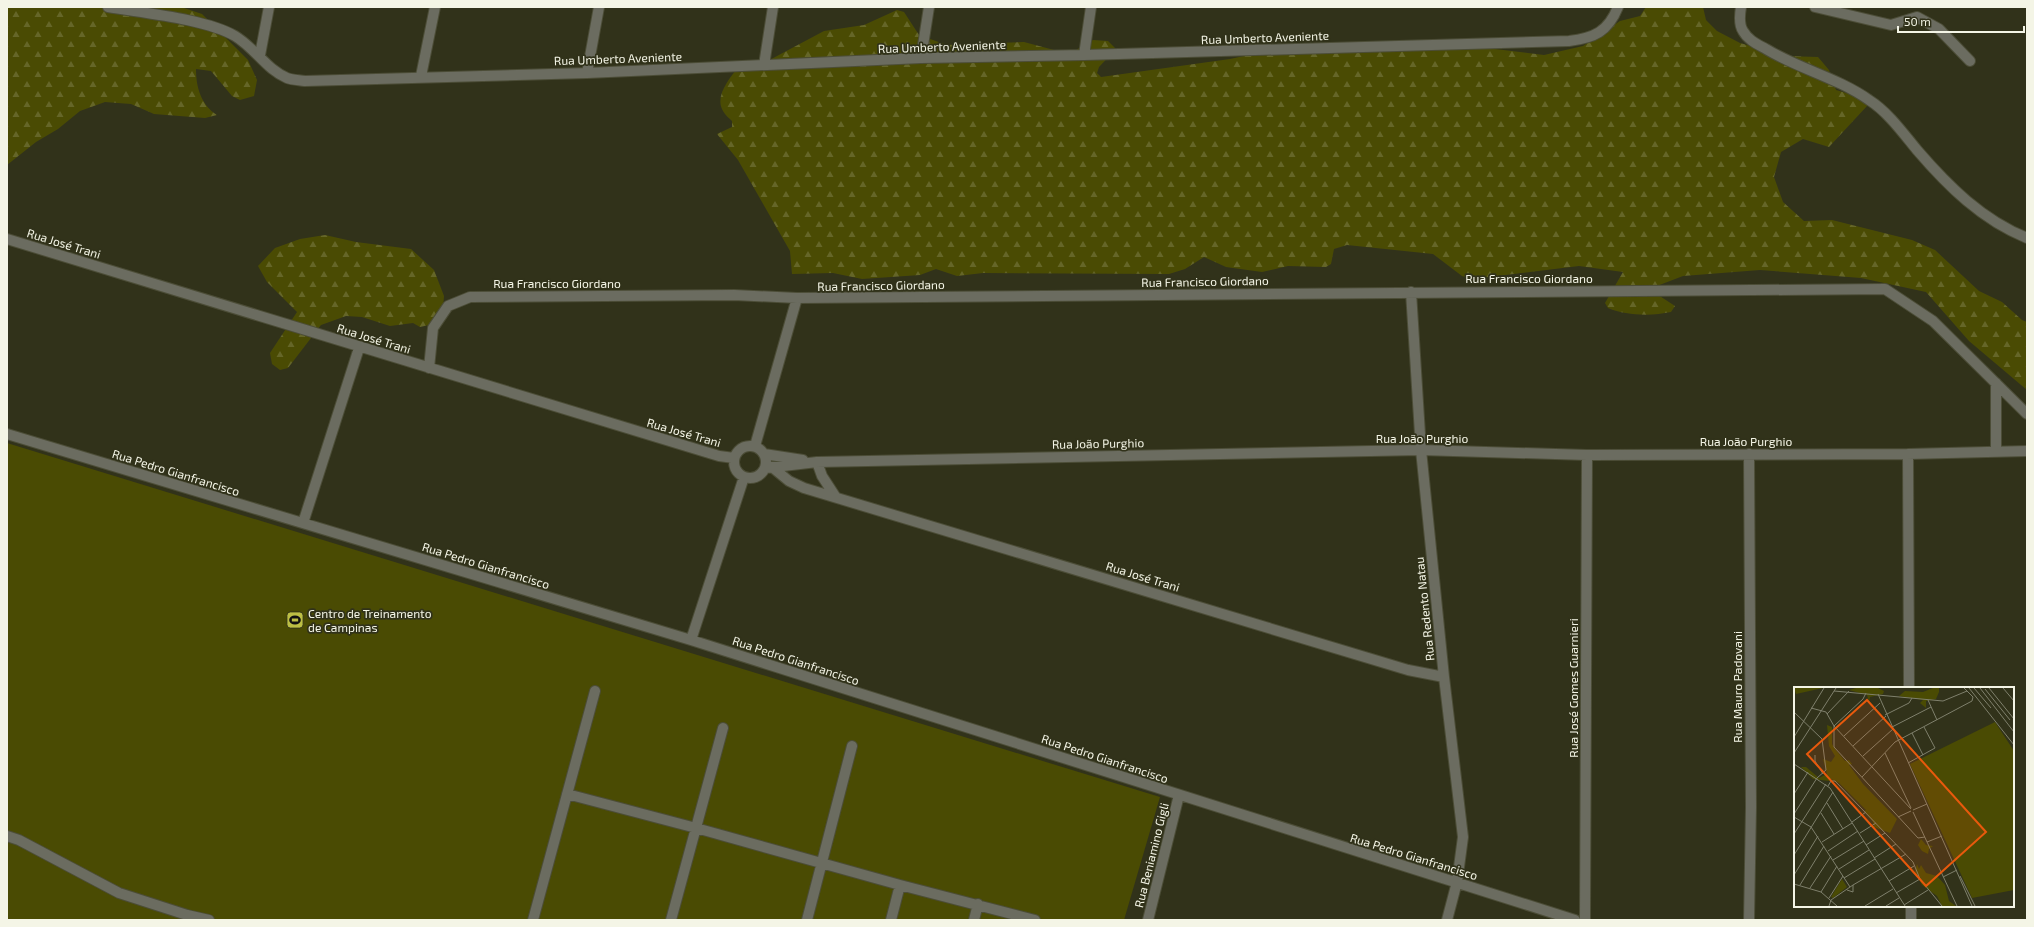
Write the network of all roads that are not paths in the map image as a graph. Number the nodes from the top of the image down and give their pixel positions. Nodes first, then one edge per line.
1 (108, 7) edge
2 (269, 7) edge
3 (435, 7) edge
4 (599, 7) edge
5 (773, 7) edge
6 (929, 7) edge
7 (1091, 7) edge
8 (1618, 7) edge
9 (1815, 7) edge
10 (1741, 9) edge
11 (260, 55) junction
12 (1084, 55) junction
13 (921, 58) junction
14 (1970, 61) dead end
15 (764, 65) junction
16 (587, 73) junction
17 (421, 76) junction
18 (2027, 238) edge
19 (7, 239) edge
20 (1411, 292) junction
21 (797, 298) junction
22 (359, 348) junction
23 (429, 368) junction
24 (1996, 384) junction
25 (2027, 414) edge
26 (7, 434) edge
27 (755, 446) junction
28 (1421, 450) junction
29 (2027, 451) edge
30 (1996, 452) junction
31 (764, 454) junction
32 (1749, 454) junction
33 (1908, 454) junction
34 (1587, 455) junction
35 (734, 458) junction
36 (817, 462) junction
37 (769, 467) junction
38 (744, 477) junction
39 (835, 496) junction
40 (303, 523) junction
41 (691, 640) junction
42 (1444, 677) junction
43 (1909, 687) edge
44 (595, 691) dead end
45 (723, 728) dead end
46 (852, 746) dead end
47 (567, 794) junction
48 (1179, 795) junction
49 (696, 828) junction
50 (7, 836) edge
51 (822, 864) junction
52 (1457, 882) junction
53 (900, 885) junction
54 (978, 904) junction
55 (1911, 907) edge
56 (209, 920) edge
57 (534, 920) edge
58 (671, 920) edge
59 (807, 920) edge
60 (891, 920) edge
61 (974, 920) edge
62 (1035, 920) edge
63 (1148, 920) edge
64 (1447, 920) edge
65 (1575, 920) edge
66 (1585, 920) edge
67 (1749, 920) edge
68 (1911, 920) edge

1 - 11 street, Rua Umberto Aveniente
2 - 11 street
3 - 17 street
4 - 16 street
5 - 15 street
6 - 13 street
7 - 12 street
8 - 12 street, Rua Umberto Aveniente
9 - 14 street
10 - 18 street
11 - 17 street, Rua Umberto Aveniente
12 - 13 street, Rua Umberto Aveniente
13 - 15 street, Rua Umberto Aveniente
15 - 16 street, Rua Umberto Aveniente
16 - 17 street, Rua Umberto Aveniente
19 - 22 street, Rua José Trani
20 - 21 street, Rua Francisco Giordano
20 - 24 street, Rua Francisco Giordano
20 - 28 street, Rua Redento Natau
21 - 23 street, Rua Francisco Giordano
21 - 27 street
22 - 23 street, Rua José Trani
22 - 40 street
23 - 35 street, Rua José Trani
24 - 25 street, Rua Francisco Giordano
24 - 30 street
26 - 40 street, Rua Pedro Gianfrancisco
27 - 31 street
27 - 35 street
28 - 34 street, Rua João Purghio
28 - 36 street, Rua João Purghio
28 - 42 street, Rua Redento Natau
29 - 30 street, Rua João Purghio
30 - 33 street, Rua João Purghio
31 - 36 street, Rua João Purghio
31 - 37 street
32 - 33 street, Rua João Purghio
32 - 34 street, Rua João Purghio
32 - 67 street, Rua Mauro Padovani
33 - 43 street
34 - 66 street, Rua José Gomes Guarnieri
35 - 38 street
36 - 37 street, Rua João Purghio
36 - 39 street
37 - 38 street
37 - 39 street, Rua José Trani
38 - 41 street
39 - 42 street, Rua José Trani
40 - 41 street, Rua Pedro Gianfrancisco
41 - 48 street, Rua Pedro Gianfrancisco
42 - 52 street, Rua Redento Natau
44 - 47 street
45 - 49 street
46 - 51 street
47 - 49 street
47 - 57 street
48 - 52 street, Rua Pedro Gianfrancisco
48 - 63 street, Rua Beniamino Gigli
49 - 51 street
49 - 58 street
50 - 56 street
51 - 53 street
51 - 59 street
52 - 64 street, Rua Redento Natau
52 - 65 street, Rua Pedro Gianfrancisco
53 - 54 street
53 - 60 street
54 - 61 street
54 - 62 street
55 - 68 street

